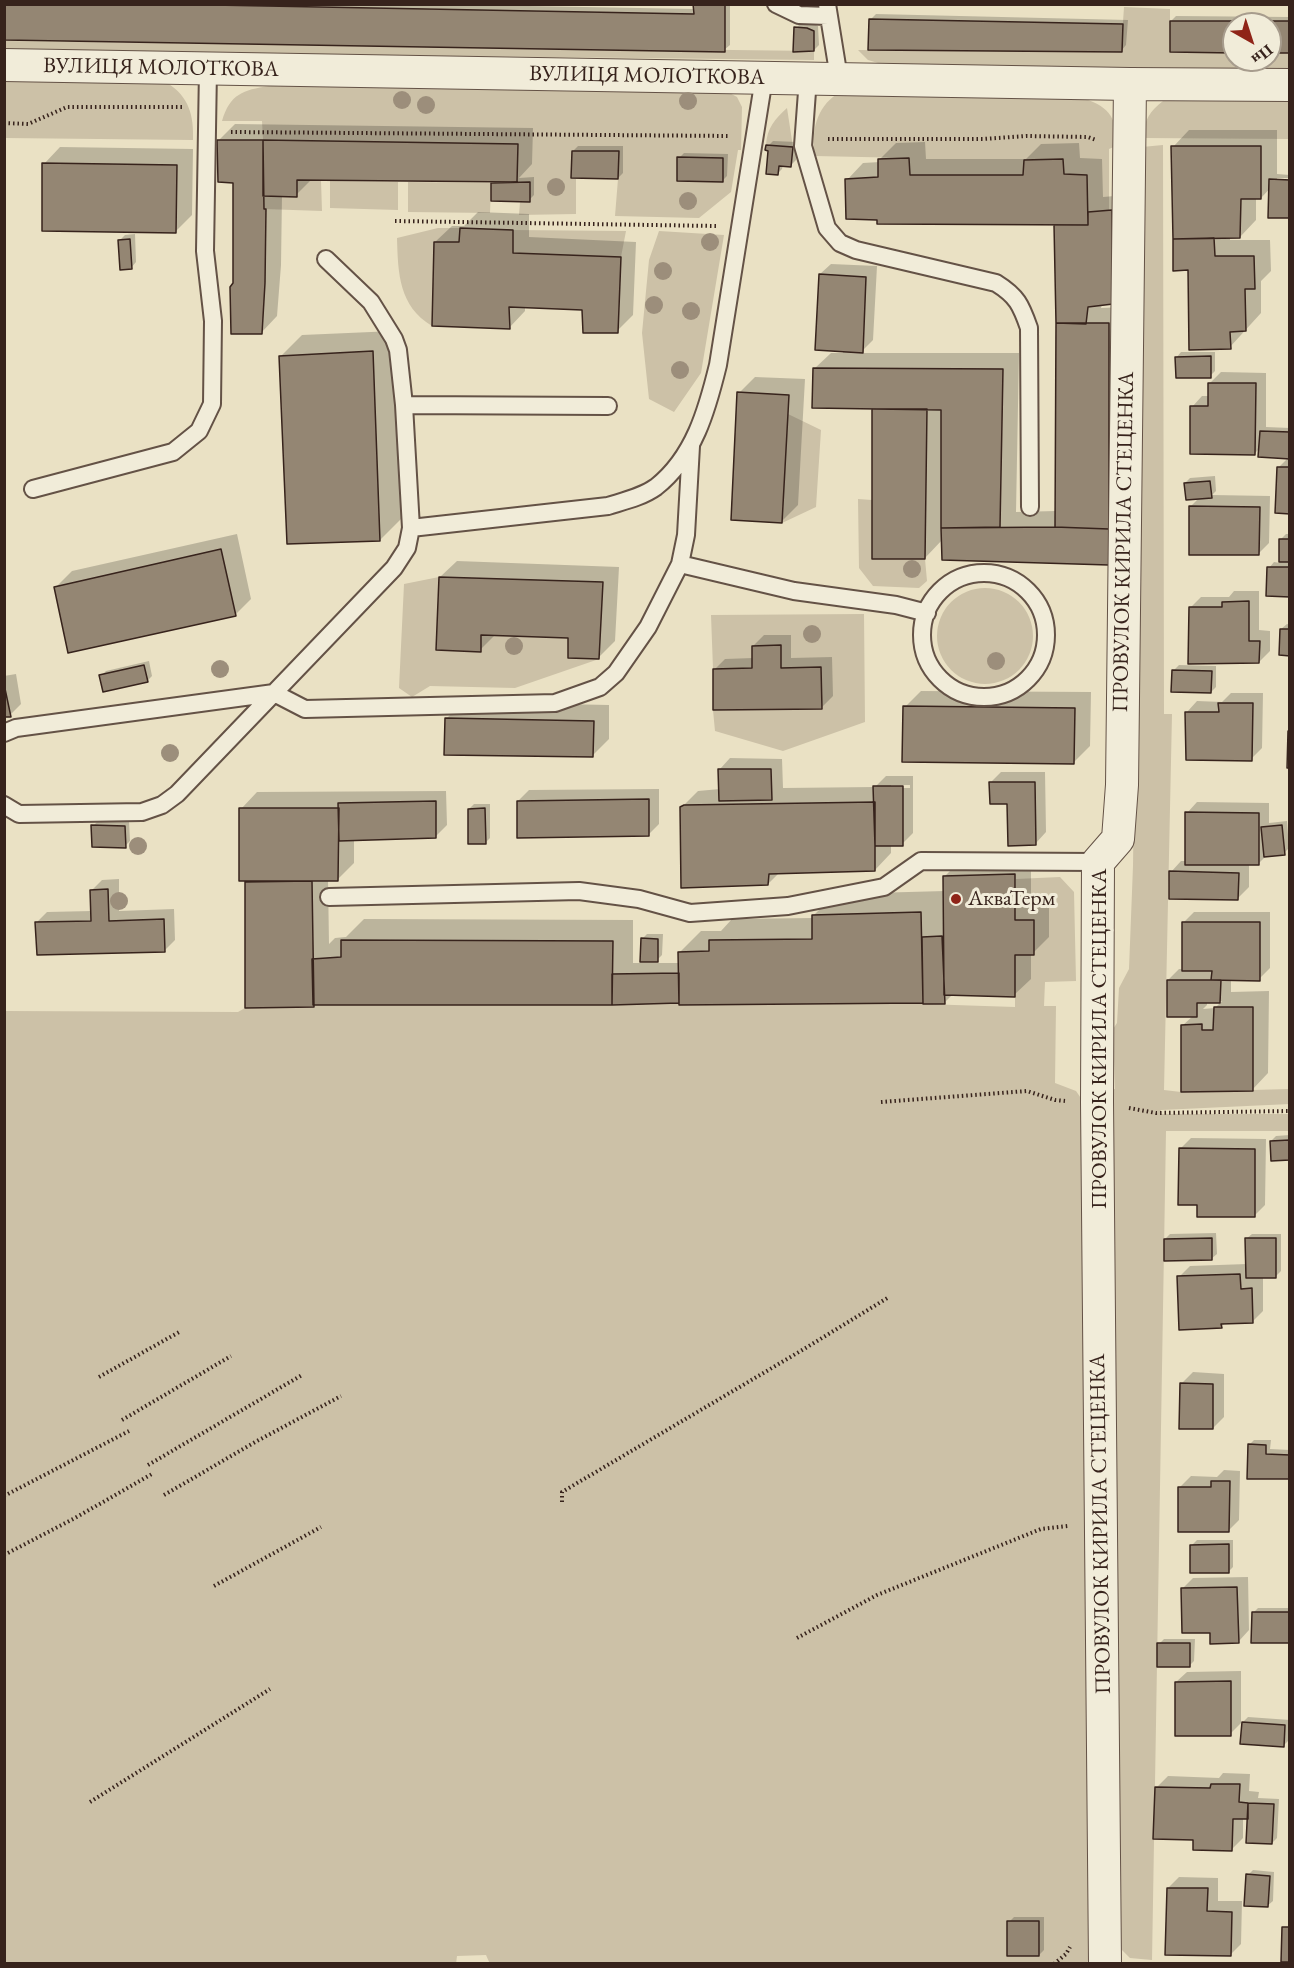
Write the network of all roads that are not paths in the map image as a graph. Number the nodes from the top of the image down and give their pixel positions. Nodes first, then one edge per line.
1 (776, 4) edge
2 (827, 10) edge
3 (4, 65) edge
4 (208, 69) junction
5 (764, 78) junction
6 (808, 78) junction
7 (839, 78) junction
8 (1130, 84) junction
9 (1290, 85) edge
10 (326, 259) dead end
11 (404, 405) junction
12 (608, 406) dead end
13 (691, 446) junction
14 (33, 489) dead end
15 (1030, 507) dead end
16 (411, 528) junction
17 (680, 564) junction
18 (927, 613) junction
19 (274, 693) junction
20 (4, 733) edge
21 (4, 805) edge
22 (1098, 862) junction
23 (329, 897) dead end
24 (1105, 1964) edge

1 - 2 lane
2 - 7 lane
3 - 4 street, ВУЛИЦЯ МОЛОТКОВА
4 - 5 street, ВУЛИЦЯ МОЛОТКОВА
4 - 14 lane
5 - 6 street, ВУЛИЦЯ МОЛОТКОВА
5 - 13 lane
6 - 7 street, ВУЛИЦЯ МОЛОТКОВА
6 - 15 lane
7 - 8 street, ВУЛИЦЯ МОЛОТКОВА
8 - 9 street, ВУЛИЦЯ МОЛОТКОВА
8 - 22 street, ПРОВУЛОК КИРИЛА СТЕЦЕНКА
10 - 11 lane
11 - 12 lane
11 - 16 lane
13 - 16 lane
13 - 17 lane
16 - 19 lane
17 - 18 lane
17 - 19 lane
18 - 18 lane
19 - 20 lane
19 - 21 lane
22 - 23 lane
22 - 24 street, ПРОВУЛОК КИРИЛА СТЕЦЕНКА

